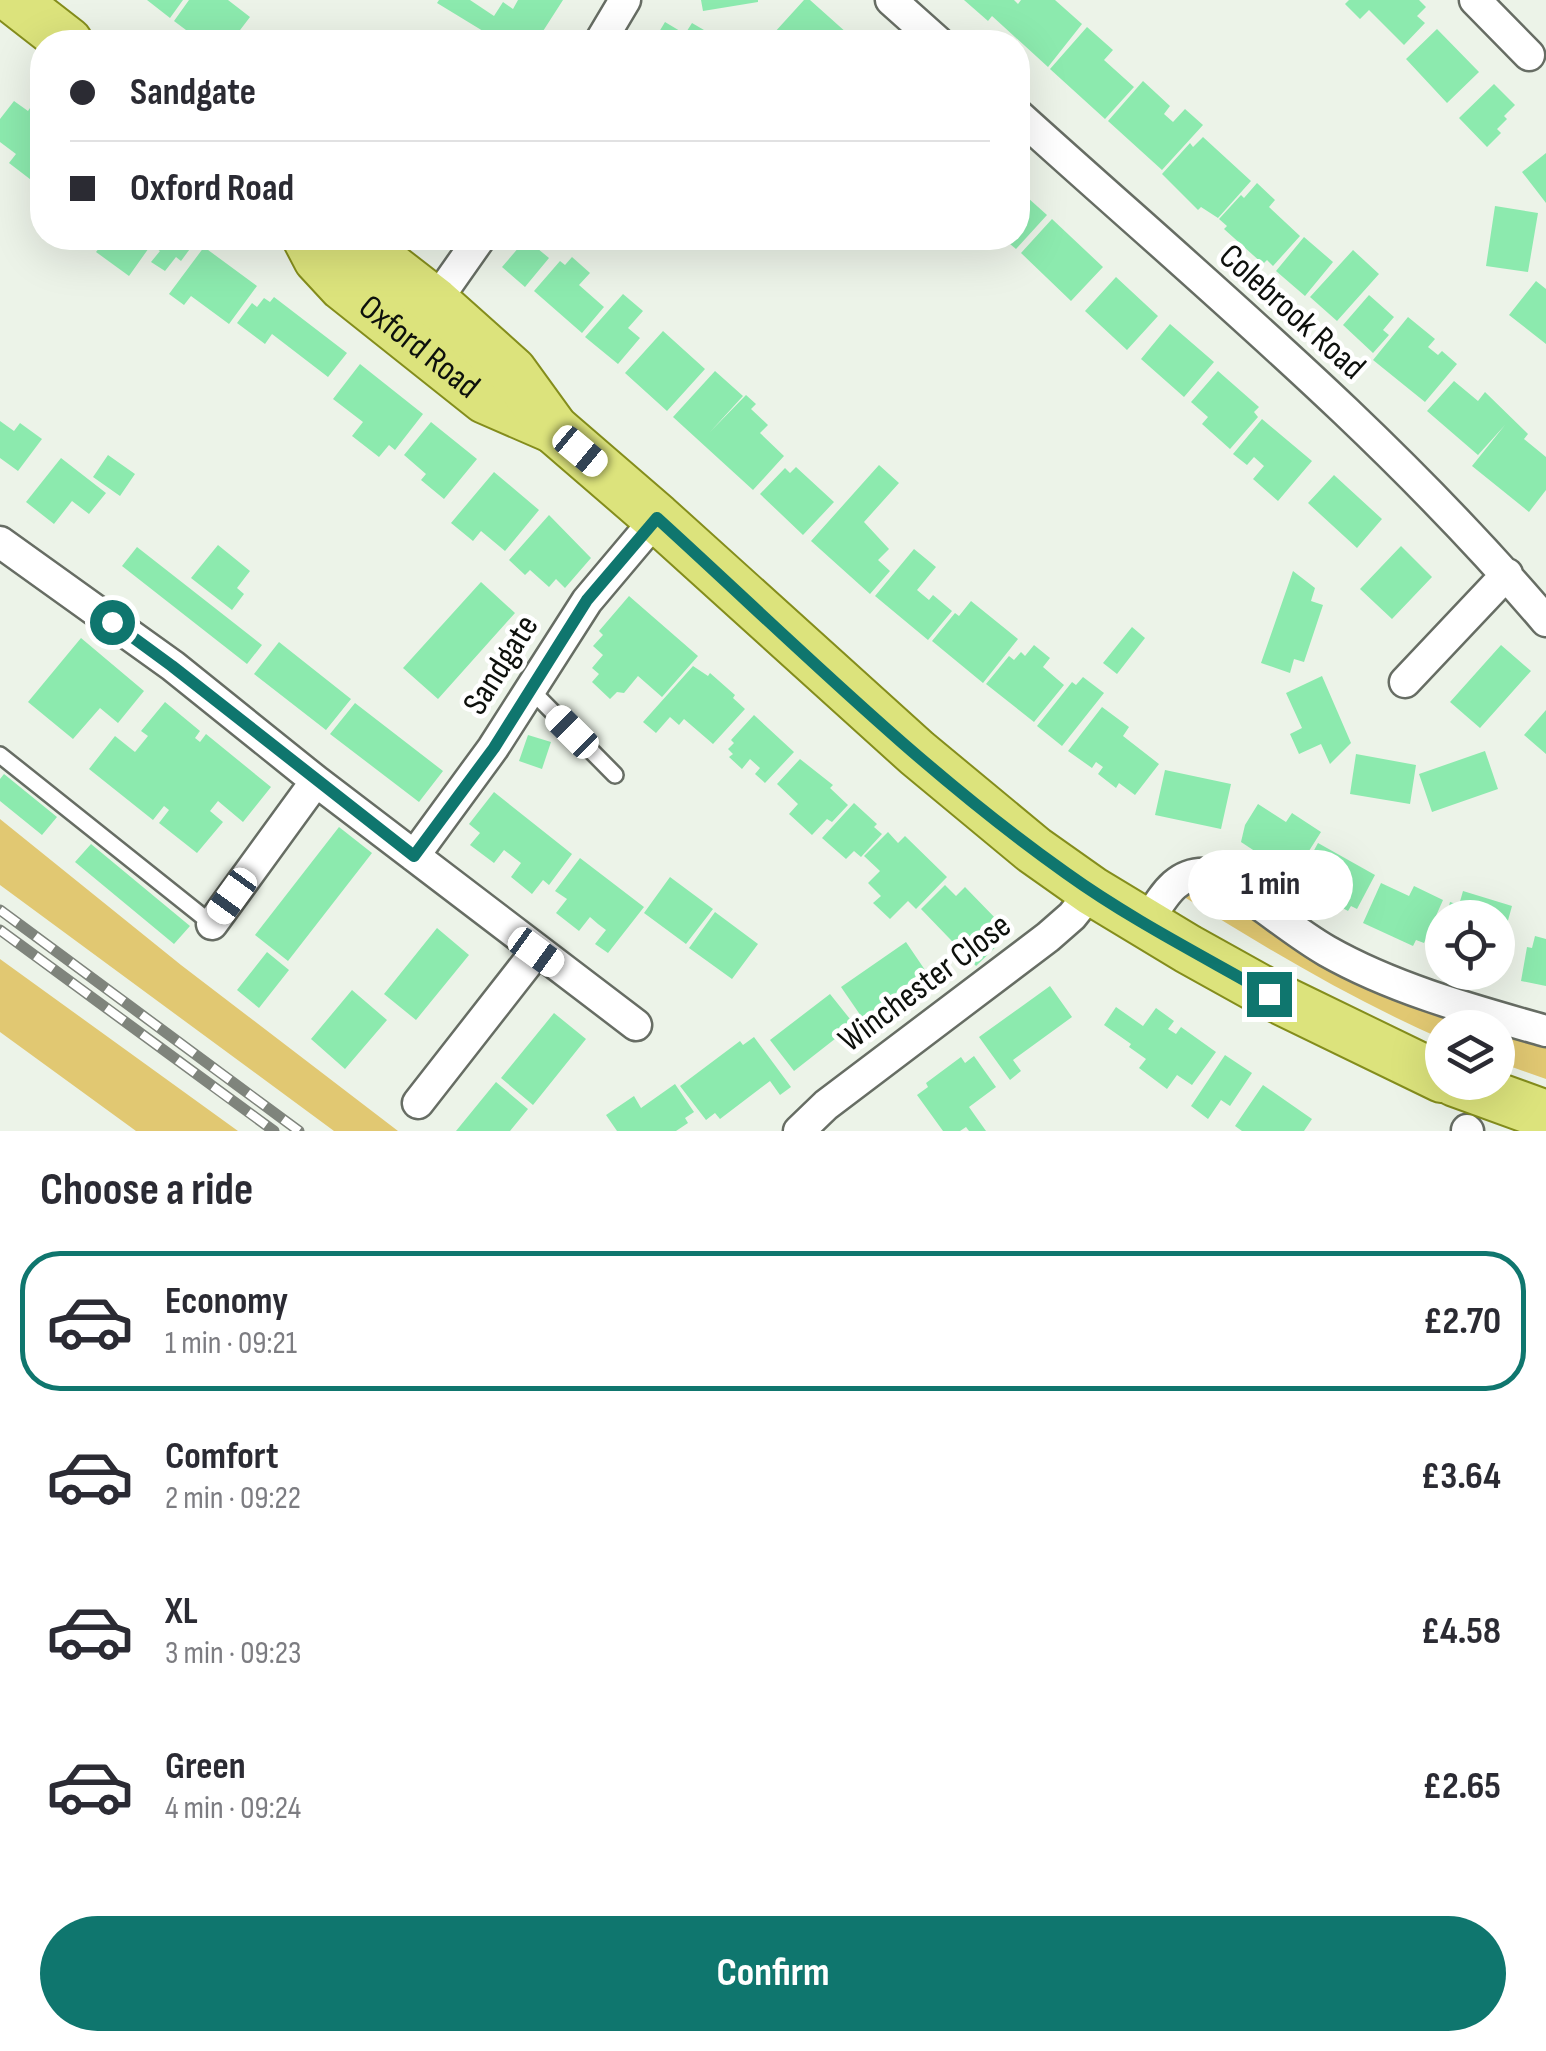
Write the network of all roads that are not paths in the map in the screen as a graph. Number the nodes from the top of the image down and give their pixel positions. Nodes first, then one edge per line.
1 (14, 0) edge
2 (626, 0) edge
3 (891, 0) edge
4 (1476, 0) edge
5 (53, 30) edge
6 (607, 30) edge
7 (925, 30) edge
8 (1529, 55) dead end
9 (1030, 125) edge
10 (313, 250) edge
11 (366, 250) edge
12 (472, 250) edge
13 (422, 320) junction
14 (657, 518) junction
15 (0, 542) edge
16 (1507, 574) junction
17 (1546, 621) edge
18 (1405, 682) dead end
19 (530, 689) junction
20 (0, 755) edge
21 (615, 775) dead end
22 (316, 781) junction
23 (414, 856) junction
24 (1092, 891) junction
25 (212, 924) joint
26 (1146, 924) junction
27 (536, 952) junction
28 (636, 1025) dead end
29 (1546, 1031) edge
30 (1425, 1070) edge
31 (1504, 1100) edge
32 (418, 1103) dead end
33 (1546, 1115) edge
34 (798, 1131) edge

1 - 5 main road
2 - 6 street
3 - 7 street
4 - 8 street
9 - 16 street, Colebrook Road
10 - 13 main road, Oxford Road
11 - 13 main road, Oxford Road
12 - 13 street
13 - 14 main road, Oxford Road
14 - 19 street, Sandgate
14 - 24 main road, Oxford Road
15 - 22 street
16 - 17 street, Colebrook Road
16 - 18 street
19 - 21 lane
19 - 23 street, Sandgate
20 - 25 lane
22 - 23 street
22 - 25 street
23 - 27 street
24 - 26 main road, Oxford Road
24 - 34 street, Winchester Close
26 - 29 street
26 - 30 main road, Oxford Road
27 - 28 street
27 - 32 street
31 - 33 main road

